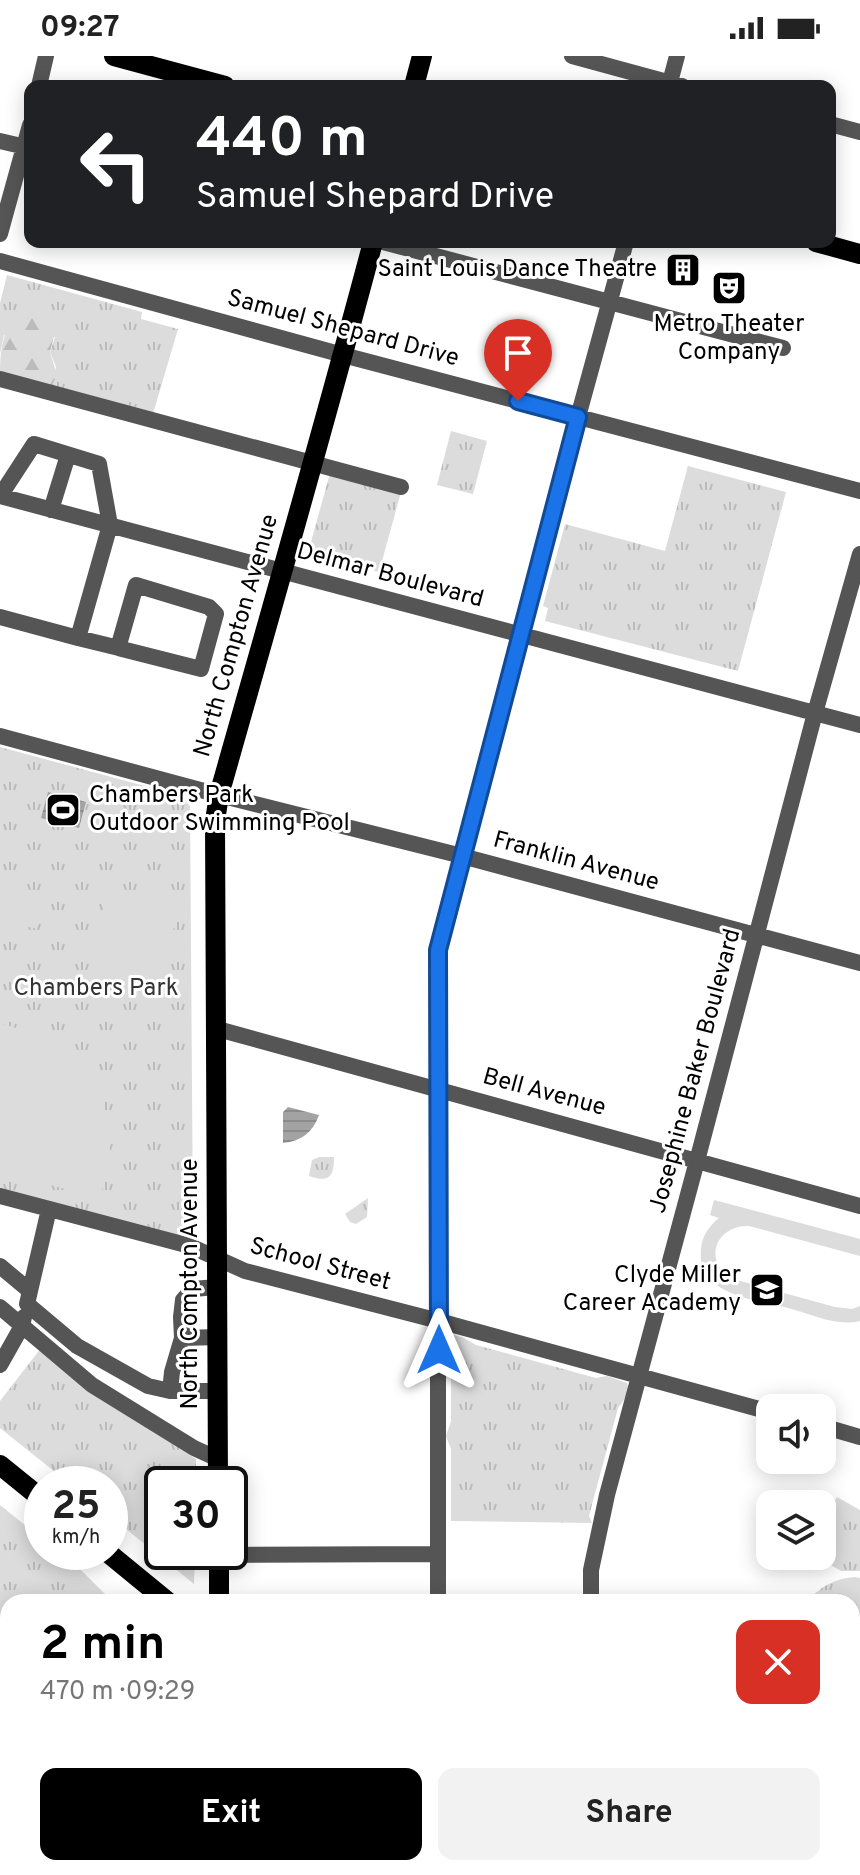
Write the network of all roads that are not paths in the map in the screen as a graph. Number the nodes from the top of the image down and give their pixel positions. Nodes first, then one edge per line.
1 (46, 56) edge
2 (114, 56) edge
3 (422, 56) edge
4 (572, 56) edge
5 (677, 56) edge
6 (633, 64) edge
7 (40, 80) edge
8 (203, 80) edge
9 (416, 80) edge
10 (664, 80) edge
11 (675, 80) edge
12 (836, 126) edge
13 (860, 132) edge
14 (0, 141) edge
15 (24, 147) edge
16 (24, 160) edge
17 (0, 234) edge
18 (836, 247) edge
19 (371, 248) edge
20 (406, 248) edge
21 (624, 248) edge
22 (860, 254) edge
23 (0, 261) edge
24 (610, 302) junction
25 (783, 348) dead end
26 (343, 355) junction
27 (0, 379) edge
28 (578, 417) junction
29 (68, 455) junction
30 (314, 463) junction
31 (401, 487) dead end
32 (860, 491) edge
33 (0, 496) edge
34 (51, 510) junction
35 (110, 525) junction
36 (860, 554) edge
37 (281, 571) junction
38 (0, 617) edge
39 (521, 636) junction
40 (78, 638) junction
41 (119, 648) junction
42 (815, 713) junction
43 (860, 725) edge
44 (0, 736) edge
45 (219, 795) junction
46 (462, 856) junction
47 (757, 936) junction
48 (860, 963) edge
49 (214, 1028) junction
50 (437, 1089) junction
51 (697, 1161) junction
52 (0, 1196) edge
53 (860, 1206) edge
54 (49, 1209) junction
55 (217, 1259) junction
56 (0, 1266) edge
57 (217, 1287) junction
58 (29, 1298) junction
59 (0, 1307) edge
60 (439, 1321) junction
61 (22, 1326) junction
62 (218, 1337) junction
63 (182, 1338) junction
64 (3, 1354) edge
65 (638, 1376) junction
66 (170, 1391) junction
67 (218, 1391) junction
68 (756, 1408) edge
69 (836, 1430) edge
70 (860, 1437) edge
71 (218, 1459) junction
72 (0, 1465) edge
73 (218, 1466) edge
74 (24, 1484) edge
75 (248, 1553) edge
76 (438, 1554) junction
77 (128, 1569) edge
78 (219, 1570) edge
79 (158, 1594) edge
80 (219, 1594) edge
81 (438, 1594) edge
82 (591, 1594) edge

1 - 7 street
2 - 8 main road
3 - 9 main road
4 - 6 street
5 - 11 street
6 - 10 street
12 - 13 street
14 - 15 street
16 - 17 street
18 - 22 main road
19 - 26 main road, North Compton Avenue
20 - 24 street
21 - 24 street
23 - 26 street, Samuel Shepard Drive
24 - 25 street
24 - 28 street
26 - 28 street, Samuel Shepard Drive
26 - 30 main road, North Compton Avenue
27 - 30 street
28 - 32 street, Samuel Shepard Drive
28 - 39 street
29 - 33 street
29 - 34 street
29 - 35 street
30 - 31 street
30 - 37 main road, North Compton Avenue
33 - 34 street, Delmar Boulevard
34 - 35 street, Delmar Boulevard
35 - 37 street, Delmar Boulevard
35 - 40 street
36 - 42 street, Josephine Baker Boulevard
37 - 39 street, Delmar Boulevard
37 - 45 main road, North Compton Avenue
38 - 40 street
39 - 42 street, Delmar Boulevard
39 - 46 street
40 - 41 street
41 - 41 street
42 - 43 street, Delmar Boulevard
42 - 47 street, Josephine Baker Boulevard
44 - 45 street, Franklin Avenue
45 - 46 street, Franklin Avenue
45 - 49 main road, North Compton Avenue
46 - 47 street, Franklin Avenue
46 - 50 street
47 - 48 street, Franklin Avenue
47 - 51 street, Josephine Baker Boulevard
49 - 50 street, Bell Avenue
49 - 55 main road, North Compton Avenue
50 - 51 street, Bell Avenue
50 - 60 street
51 - 53 street, Bell Avenue
51 - 65 street, Josephine Baker Boulevard
52 - 54 street, School Street
54 - 55 street, School Street
54 - 58 street
55 - 57 main road, North Compton Avenue
55 - 60 street, School Street
56 - 58 street
57 - 62 main road, North Compton Avenue
57 - 63 street
58 - 61 street
58 - 66 street
59 - 61 street
60 - 65 street, School Street
60 - 76 street
61 - 64 street
61 - 71 street
62 - 63 street
62 - 67 main road, North Compton Avenue
63 - 66 street
65 - 68 street, School Street
65 - 82 street, Josephine Baker Boulevard
66 - 67 street
67 - 71 main road, North Compton Avenue
69 - 70 street
71 - 73 main road, North Compton Avenue
72 - 74 main road
75 - 76 street
76 - 81 street
77 - 79 main road
78 - 80 main road

